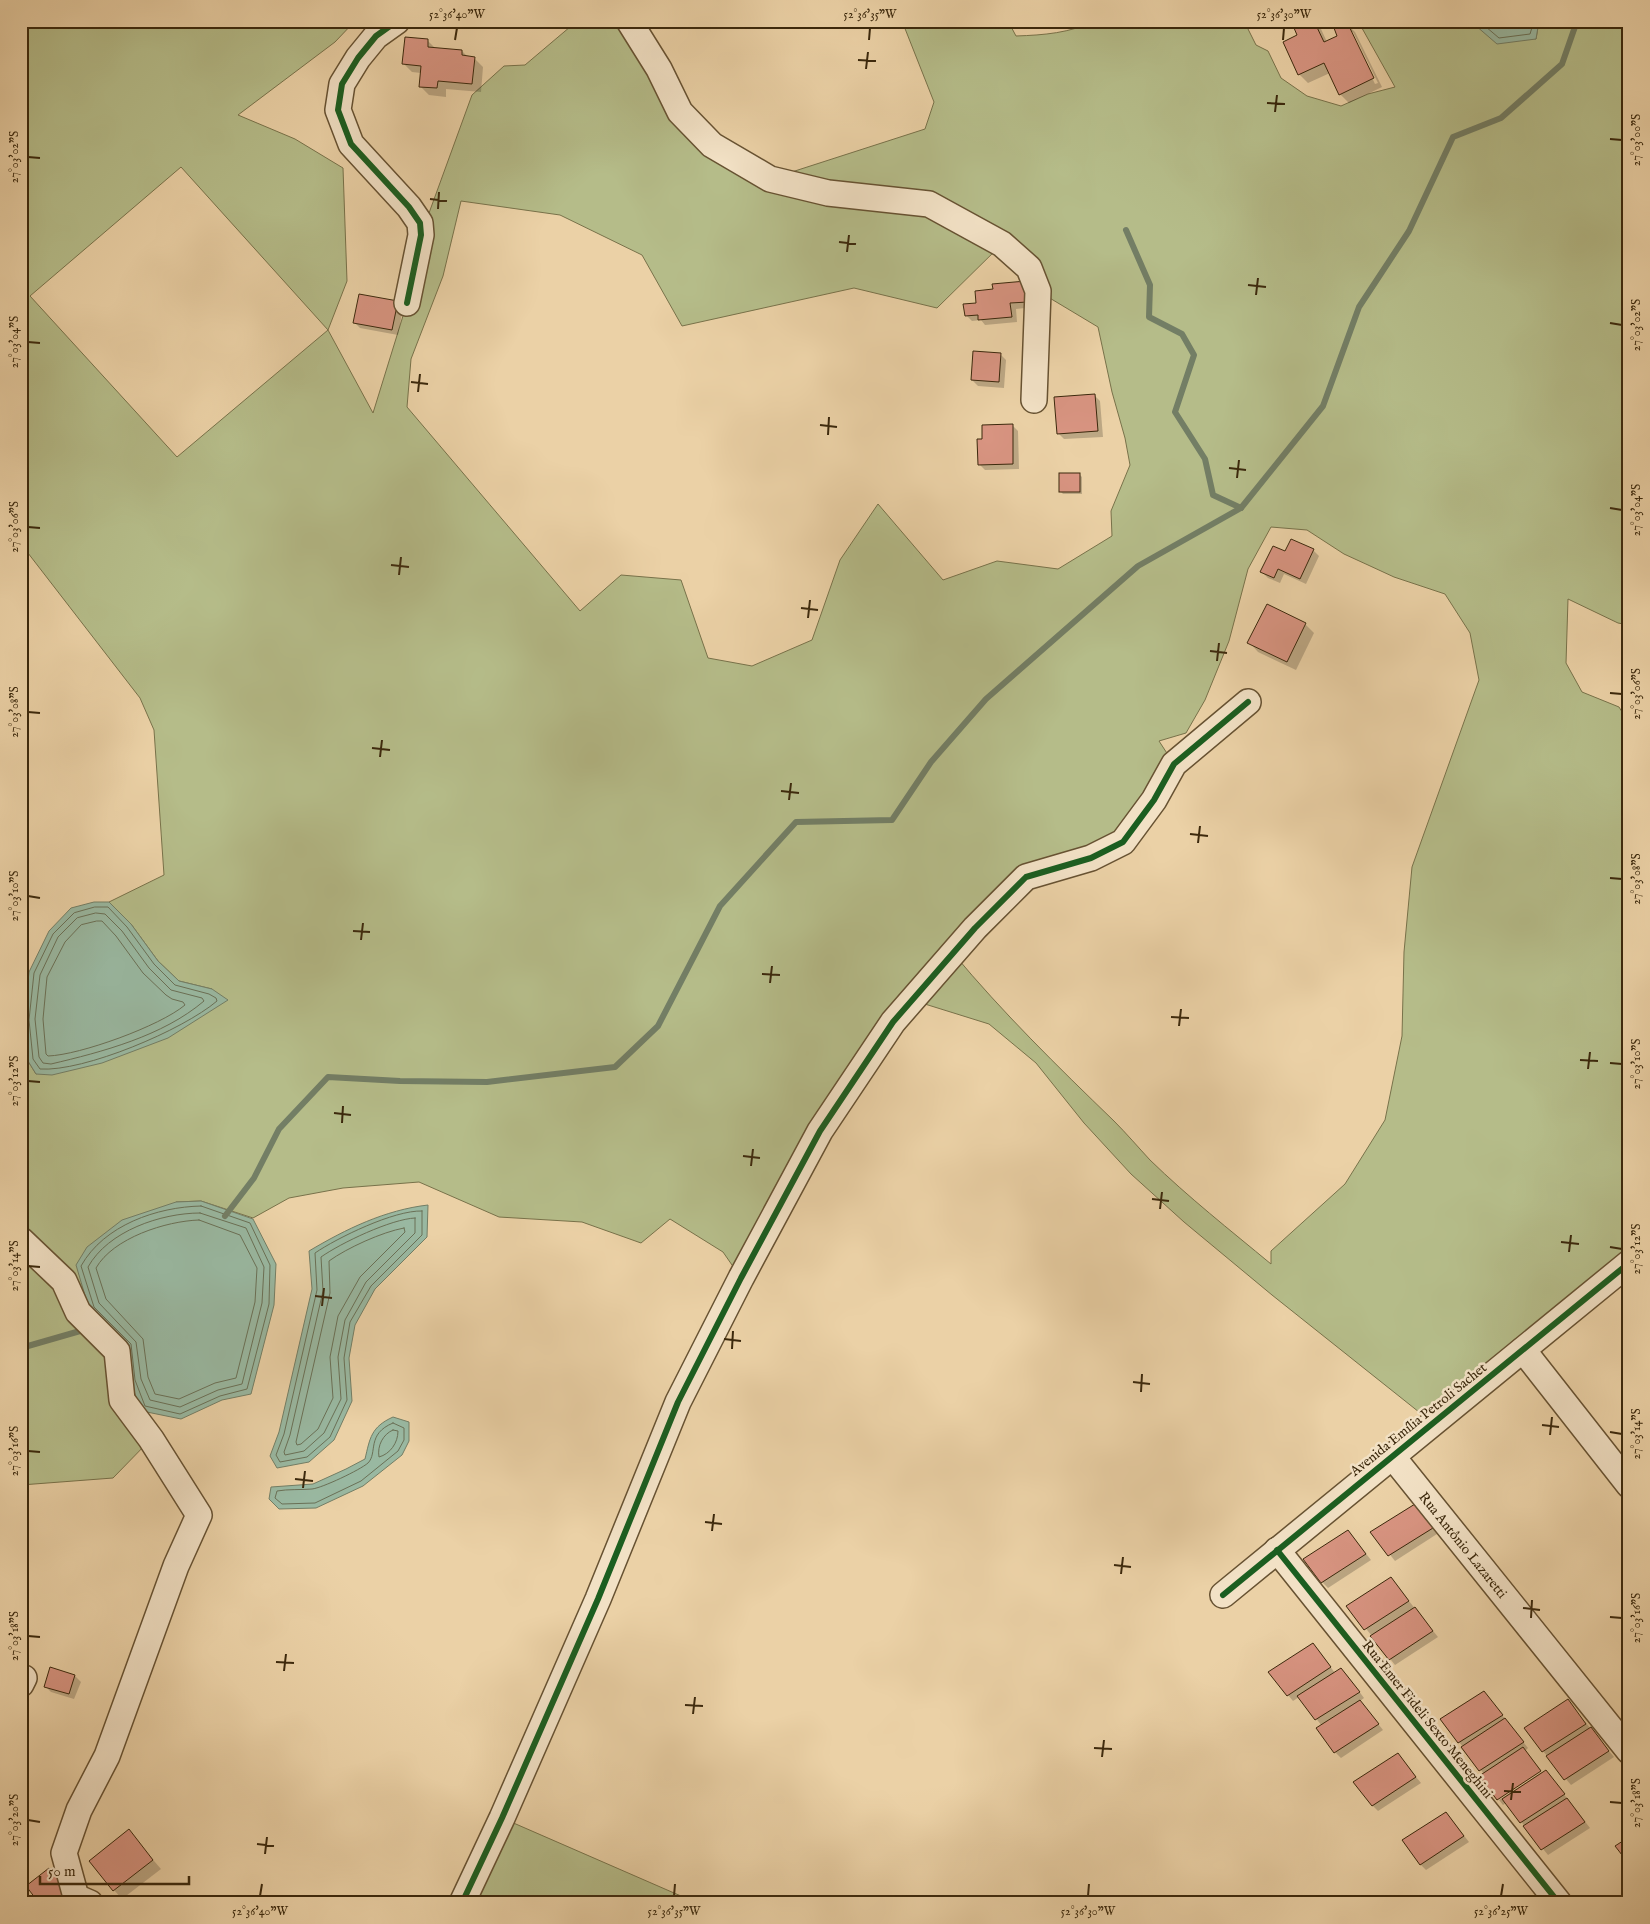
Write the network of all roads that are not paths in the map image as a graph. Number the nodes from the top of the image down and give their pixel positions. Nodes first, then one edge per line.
1 (397, 21) edge
2 (629, 21) edge
3 (407, 303) dead end
4 (1034, 400) dead end
5 (1248, 702) dead end
6 (21, 1240) edge
7 (1629, 1263) edge
8 (1523, 1350) junction
9 (1392, 1456) junction
10 (1629, 1485) edge
11 (1278, 1550) junction
12 (1223, 1594) dead end
13 (1629, 1751) edge
14 (90, 1903) edge
15 (462, 1903) edge
16 (1559, 1903) edge

1 - 3 street
2 - 4 street
5 - 15 street
6 - 14 street
7 - 8 street, Avenida Emília Petroli Sachet
8 - 9 street, Avenida Emília Petroli Sachet
8 - 10 street
9 - 11 street, Avenida Emília Petroli Sachet
9 - 13 street, Rua Antônio Lazaretti
11 - 12 street, Avenida Emília Petroli Sachet
11 - 16 street, Rua Emer Fideli Sexto Meneghini

